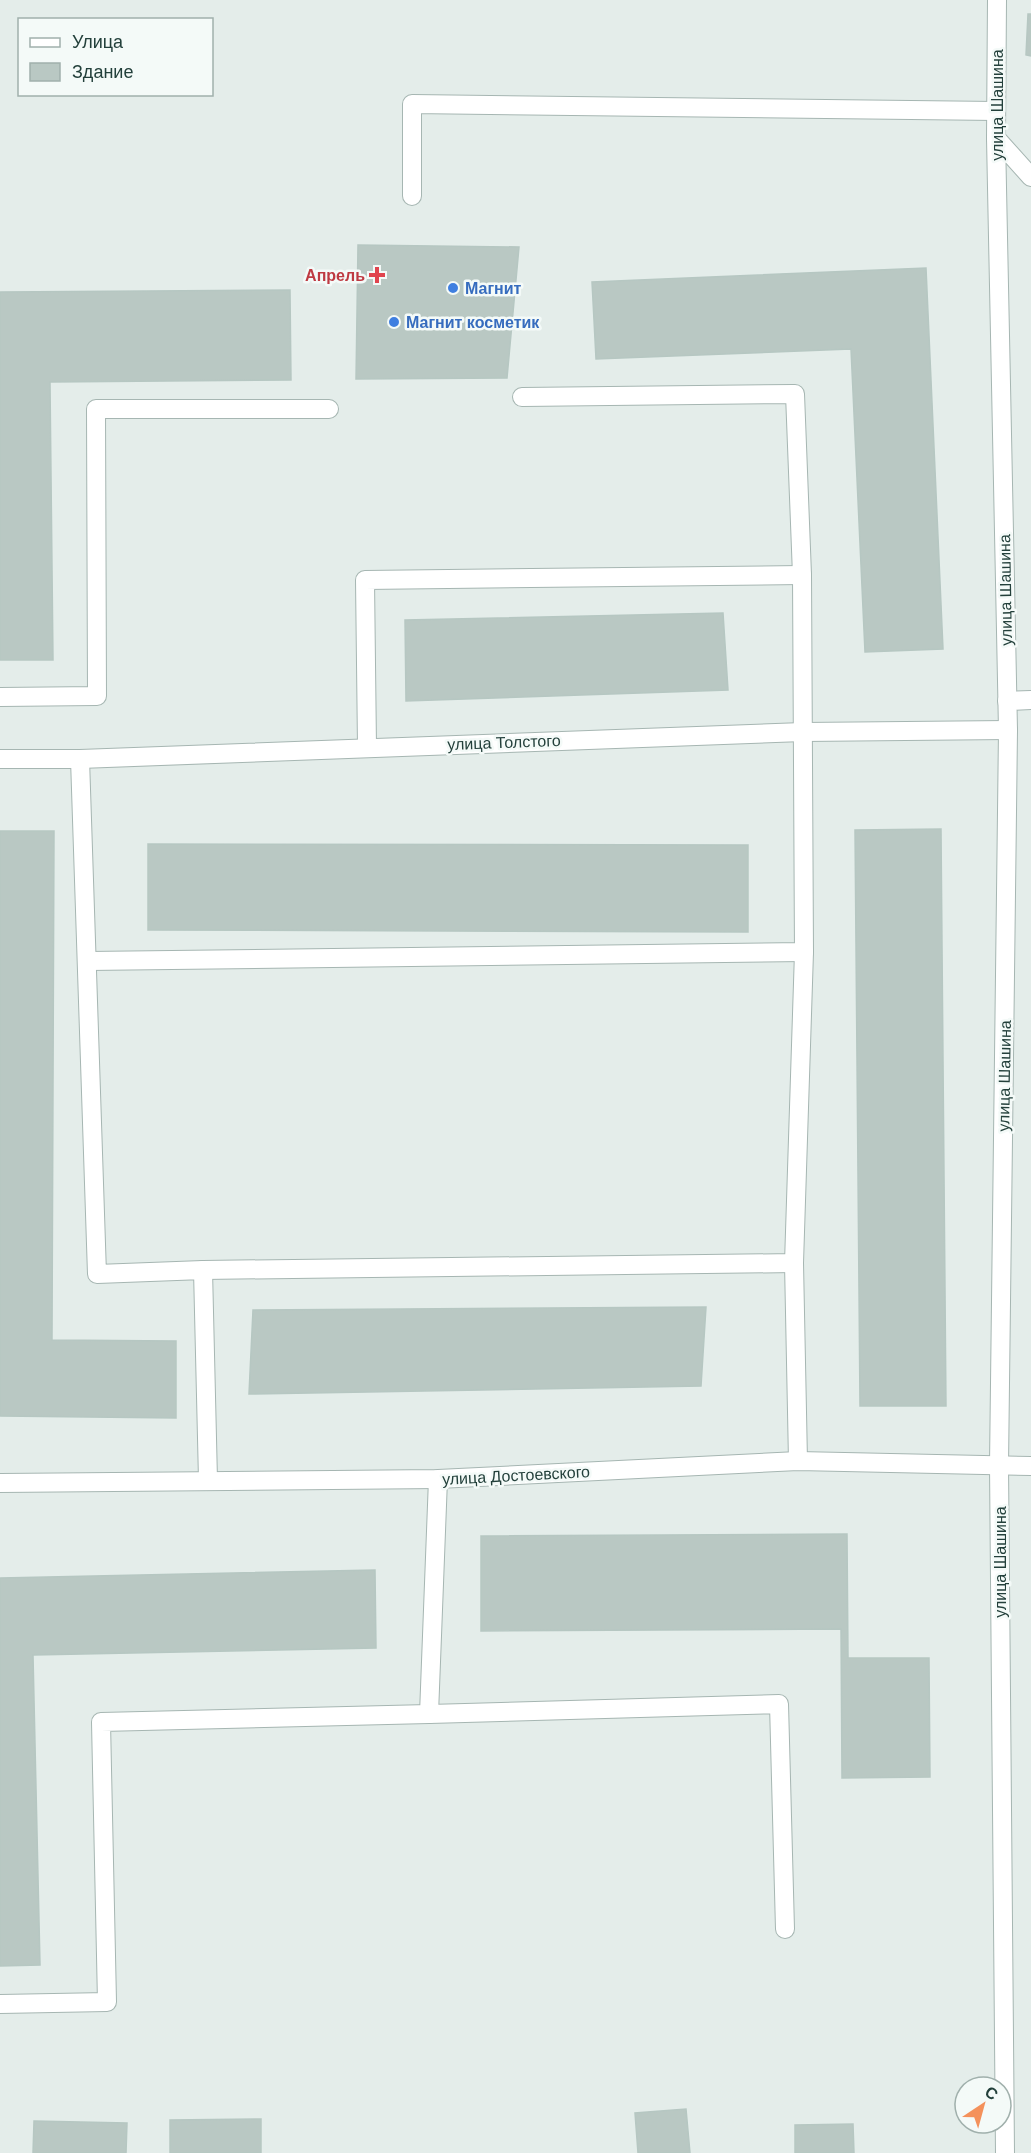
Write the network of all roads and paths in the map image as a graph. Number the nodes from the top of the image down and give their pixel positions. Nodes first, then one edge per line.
1 (998, 0) edge
2 (996, 111) junction
3 (996, 138) junction
4 (1031, 177) edge
5 (412, 196) dead end
6 (522, 397) dead end
7 (330, 409) dead end
8 (802, 575) junction
9 (0, 697) edge
10 (1031, 700) edge
11 (1007, 701) junction
12 (1008, 730) junction
13 (803, 732) junction
14 (367, 747) junction
15 (0, 759) edge
16 (80, 759) junction
17 (804, 952) junction
18 (88, 961) junction
19 (794, 1263) junction
20 (203, 1270) junction
21 (798, 1461) junction
22 (999, 1465) junction
23 (1031, 1466) edge
24 (438, 1479) junction
25 (208, 1480) junction
26 (0, 1483) edge
27 (429, 1714) junction
28 (785, 1929) dead end
29 (0, 2004) edge
30 (1005, 2153) edge

1 - 2 street, улица Шашина
2 - 3 street, улица Шашина
2 - 5 street
3 - 4 street
3 - 11 street, улица Шашина
6 - 8 street
7 - 9 street
8 - 13 street
8 - 14 street
10 - 11 street
11 - 12 street, улица Шашина
12 - 13 street, улица Толстого
12 - 22 street, улица Шашина
13 - 14 street, улица Толстого
13 - 17 street
14 - 16 street, улица Толстого
15 - 16 street, улица Толстого
16 - 18 street
17 - 18 street
17 - 19 street
18 - 20 street
19 - 20 street
19 - 21 street
20 - 25 street
21 - 22 street, улица Достоевского
21 - 24 street, улица Достоевского
22 - 23 street, улица Достоевского
22 - 30 street, улица Шашина
24 - 25 street, улица Достоевского
24 - 27 street
25 - 26 street, улица Достоевского
27 - 28 street
27 - 29 street

